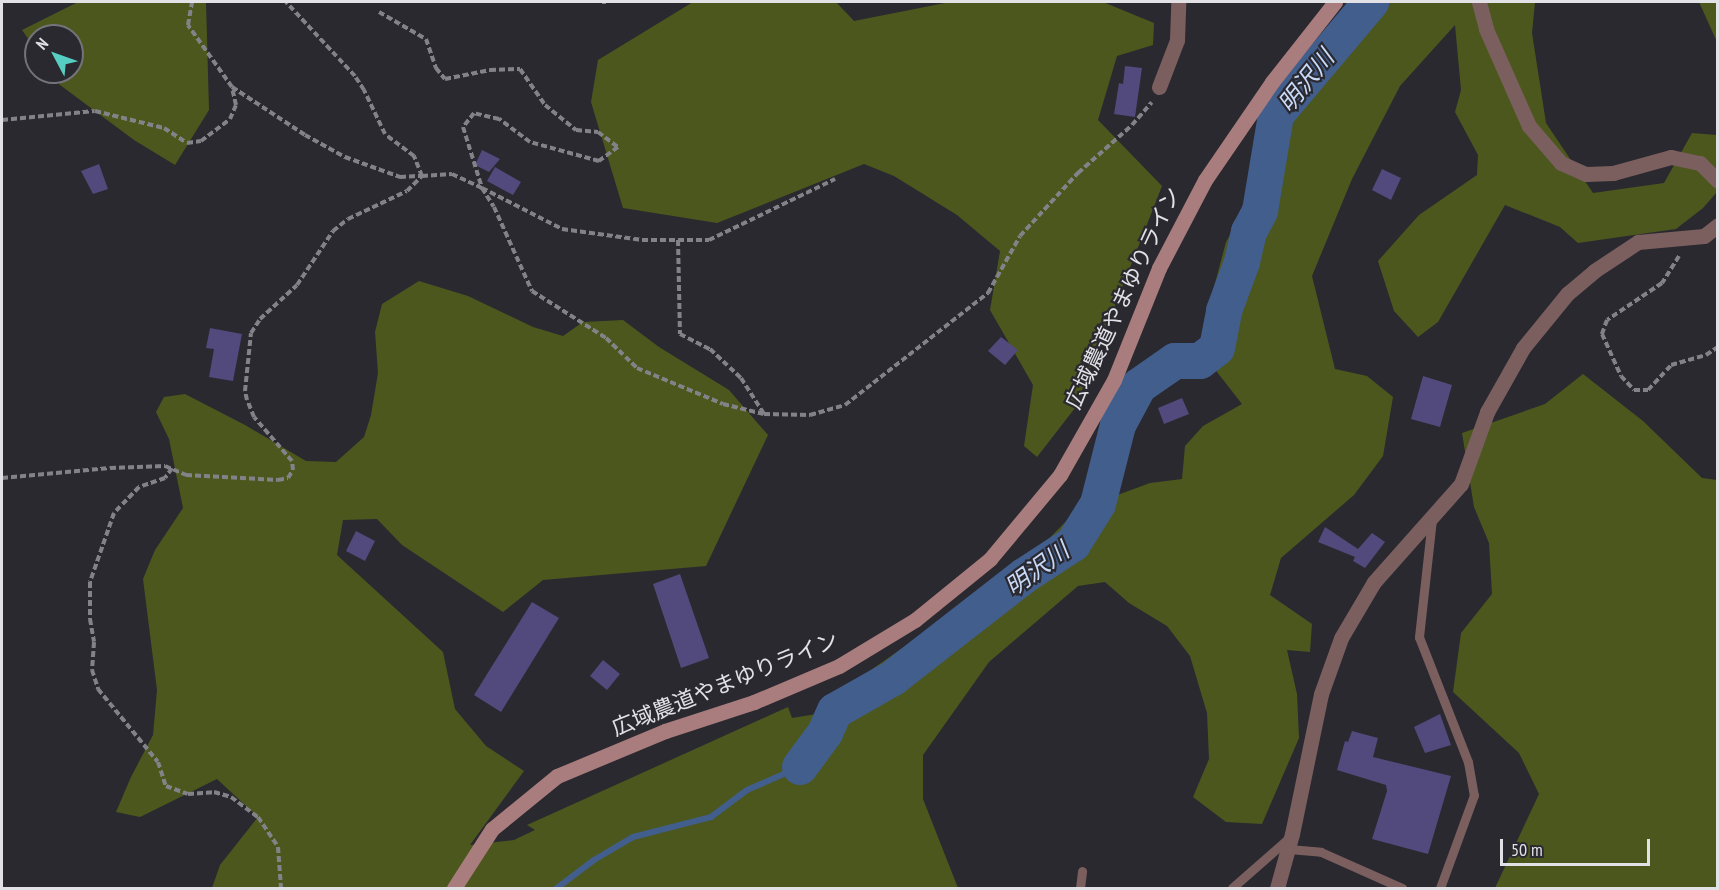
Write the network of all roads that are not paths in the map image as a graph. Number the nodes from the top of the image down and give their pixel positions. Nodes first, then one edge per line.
1 (1178, 2) edge
2 (1335, 2) edge
3 (1479, 2) edge
4 (1159, 87) road end
5 (1718, 181) edge
6 (1718, 225) edge
7 (1433, 516) junction
8 (1291, 841) junction
9 (1082, 871) dead end
10 (454, 888) edge
11 (1080, 888) edge
12 (1232, 888) edge
13 (1276, 888) edge
14 (1402, 888) edge
15 (1440, 888) edge

1 - 4 street
2 - 10 street, 広域農道やまゆりライン
3 - 5 street
6 - 7 street
7 - 8 street
7 - 15 lane
8 - 12 lane
8 - 13 street
8 - 14 lane
9 - 11 lane

